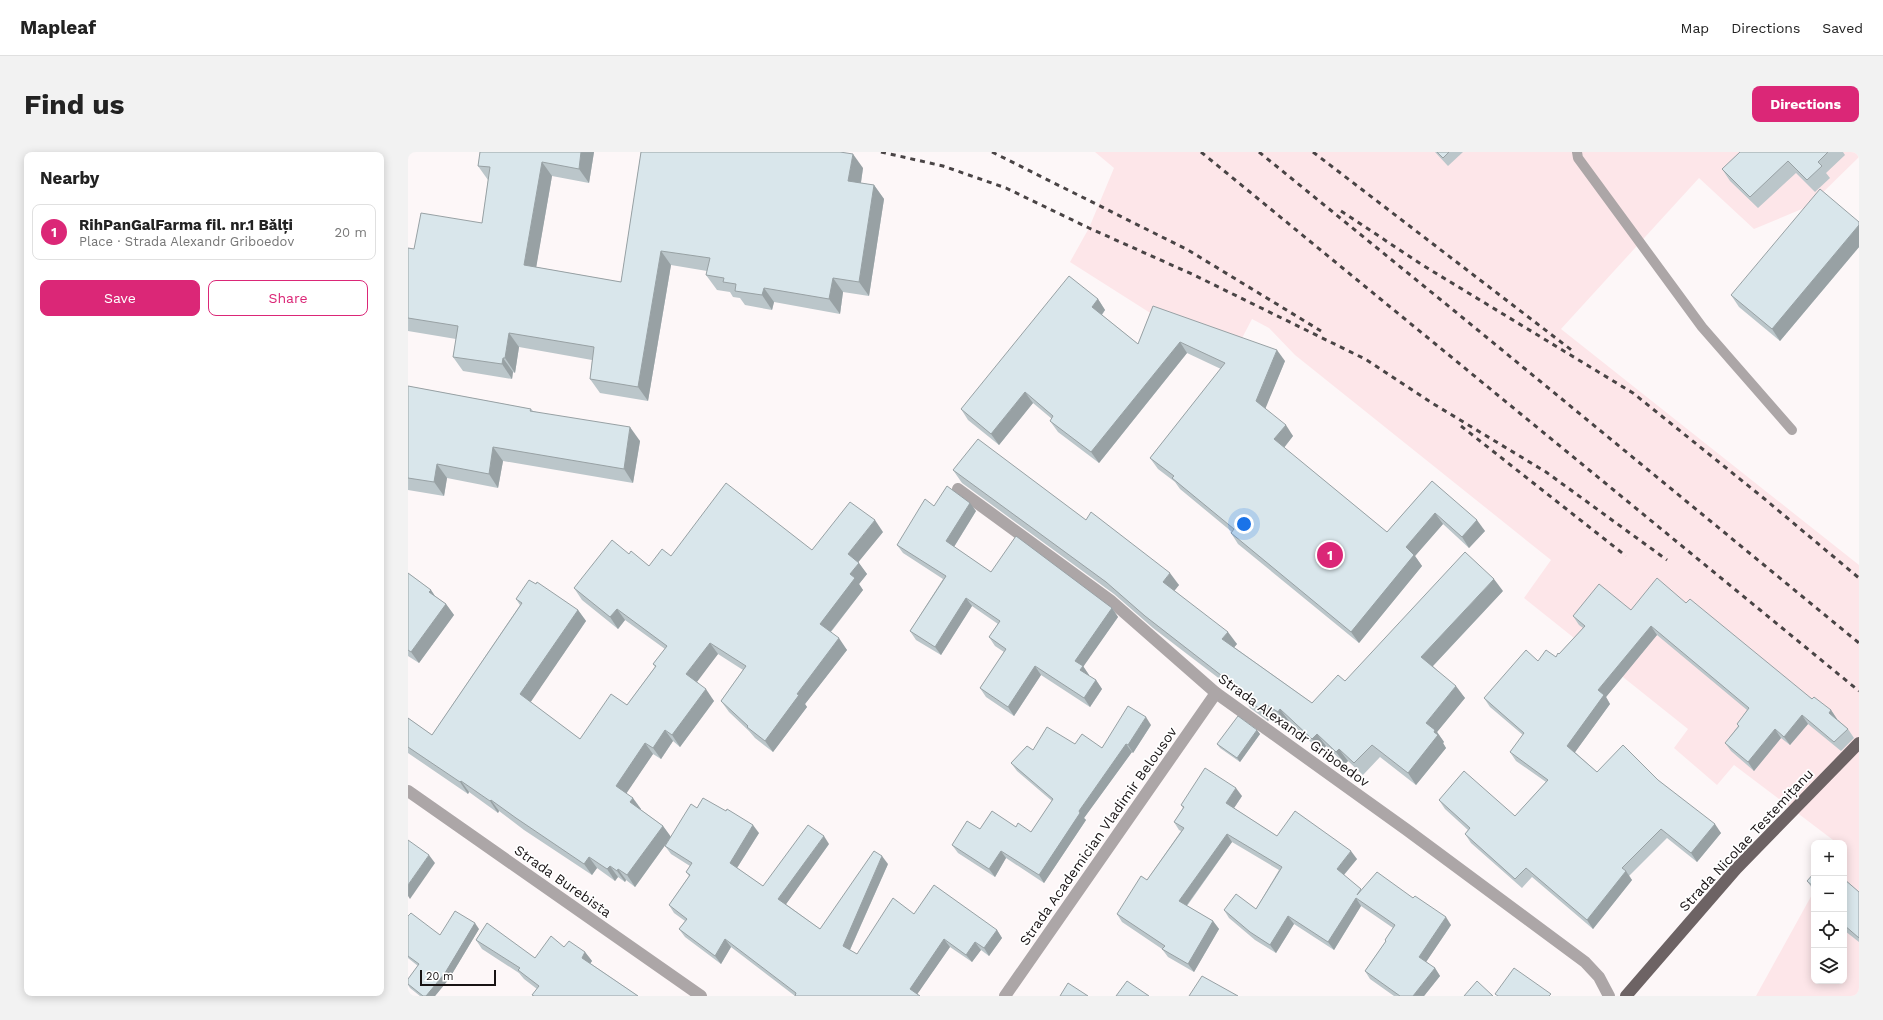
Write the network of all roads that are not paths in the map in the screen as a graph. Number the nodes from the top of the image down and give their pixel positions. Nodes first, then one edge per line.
1 (1577, 152) edge
2 (1792, 430) dead end
3 (958, 489) edge
4 (1216, 693) junction
5 (1859, 743) edge
6 (408, 791) edge
7 (701, 996) edge
8 (1005, 996) edge
9 (1609, 996) edge
10 (1626, 996) edge

1 - 2 lane
3 - 4 street, Strada Alexandr Griboedov
4 - 8 street, Strada Academician Vladimir Belousov
4 - 9 street, Strada Alexandr Griboedov
5 - 10 main road, Strada Nicolae Testemițanu
6 - 7 street, Strada Burebista

